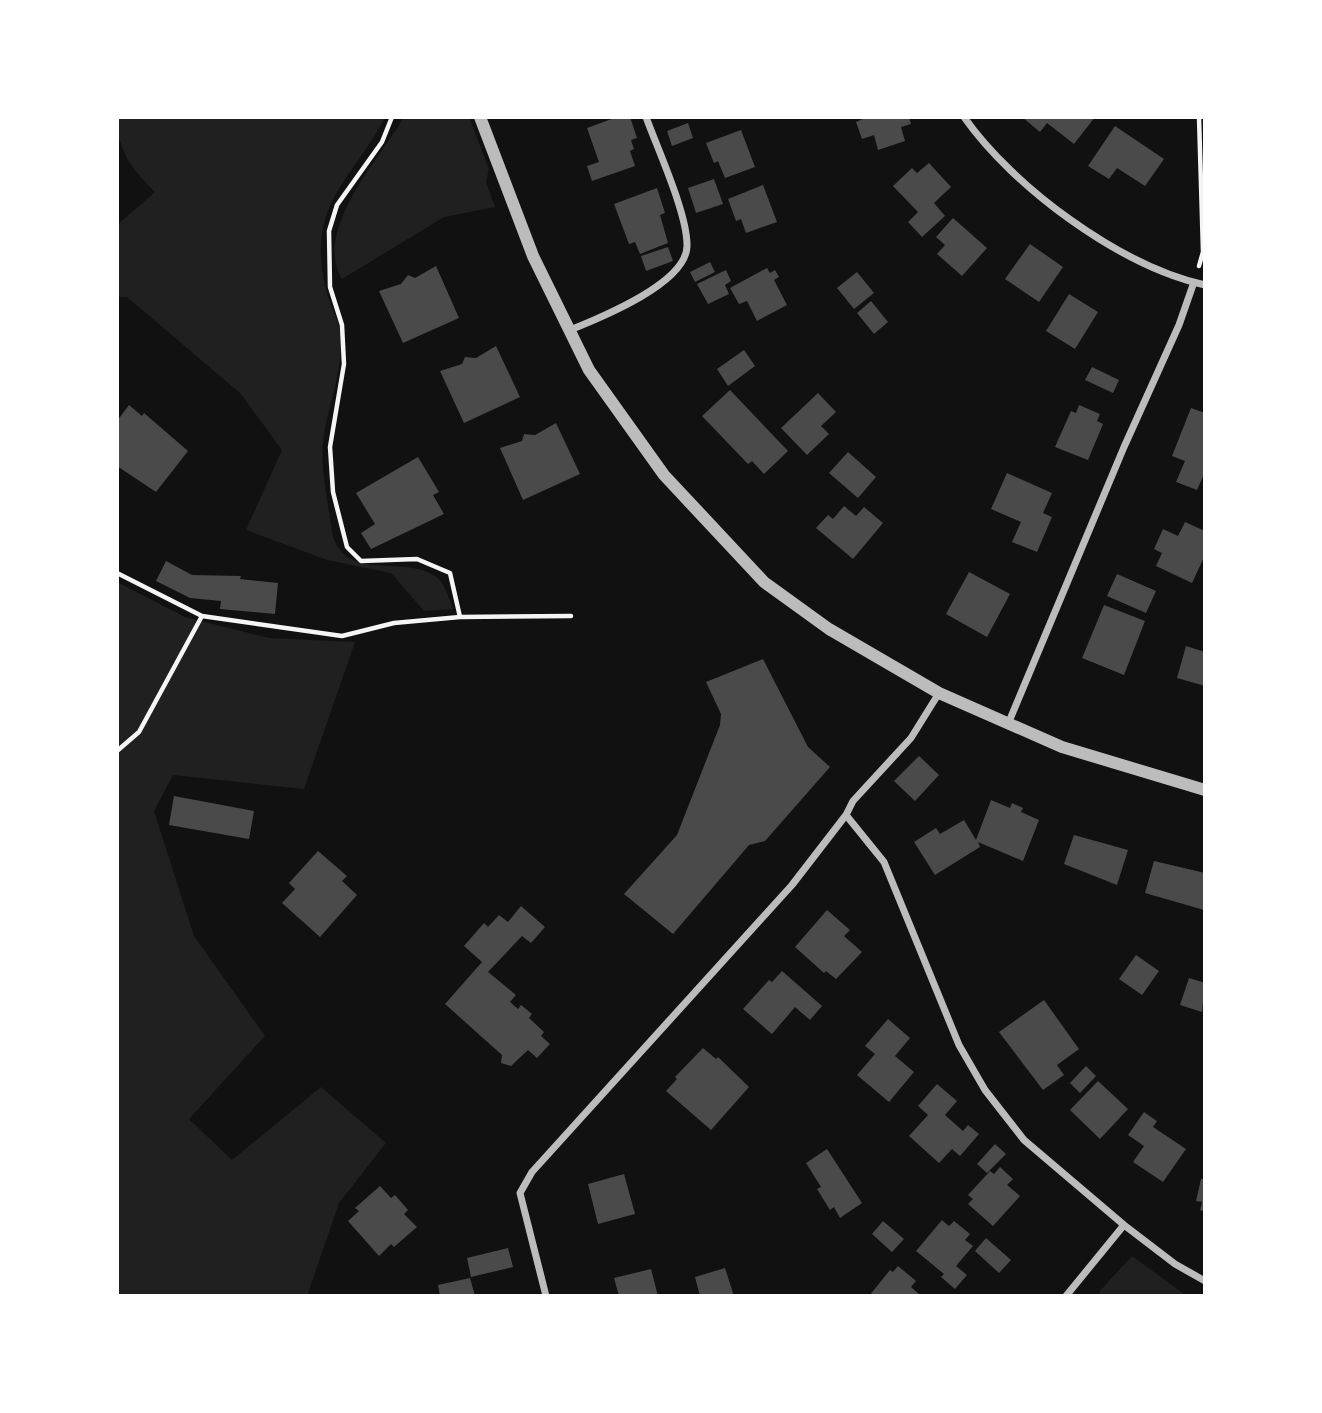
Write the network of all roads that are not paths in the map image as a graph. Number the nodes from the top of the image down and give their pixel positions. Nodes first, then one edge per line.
1 (480, 117) edge
2 (646, 117) edge
3 (964, 117) edge
4 (1194, 282) junction
5 (1205, 285) edge
6 (570, 330) junction
7 (939, 693) junction
8 (1008, 724) junction
9 (1205, 790) edge
10 (846, 815) junction
11 (1124, 1225) junction
12 (1205, 1281) edge
13 (546, 1296) edge
14 (1066, 1296) edge

1 - 6 street
2 - 6 street
3 - 4 street
4 - 5 street
4 - 8 street
6 - 7 street
7 - 8 street
7 - 10 street
8 - 9 street
10 - 11 street
10 - 13 street
11 - 12 street
11 - 14 street

